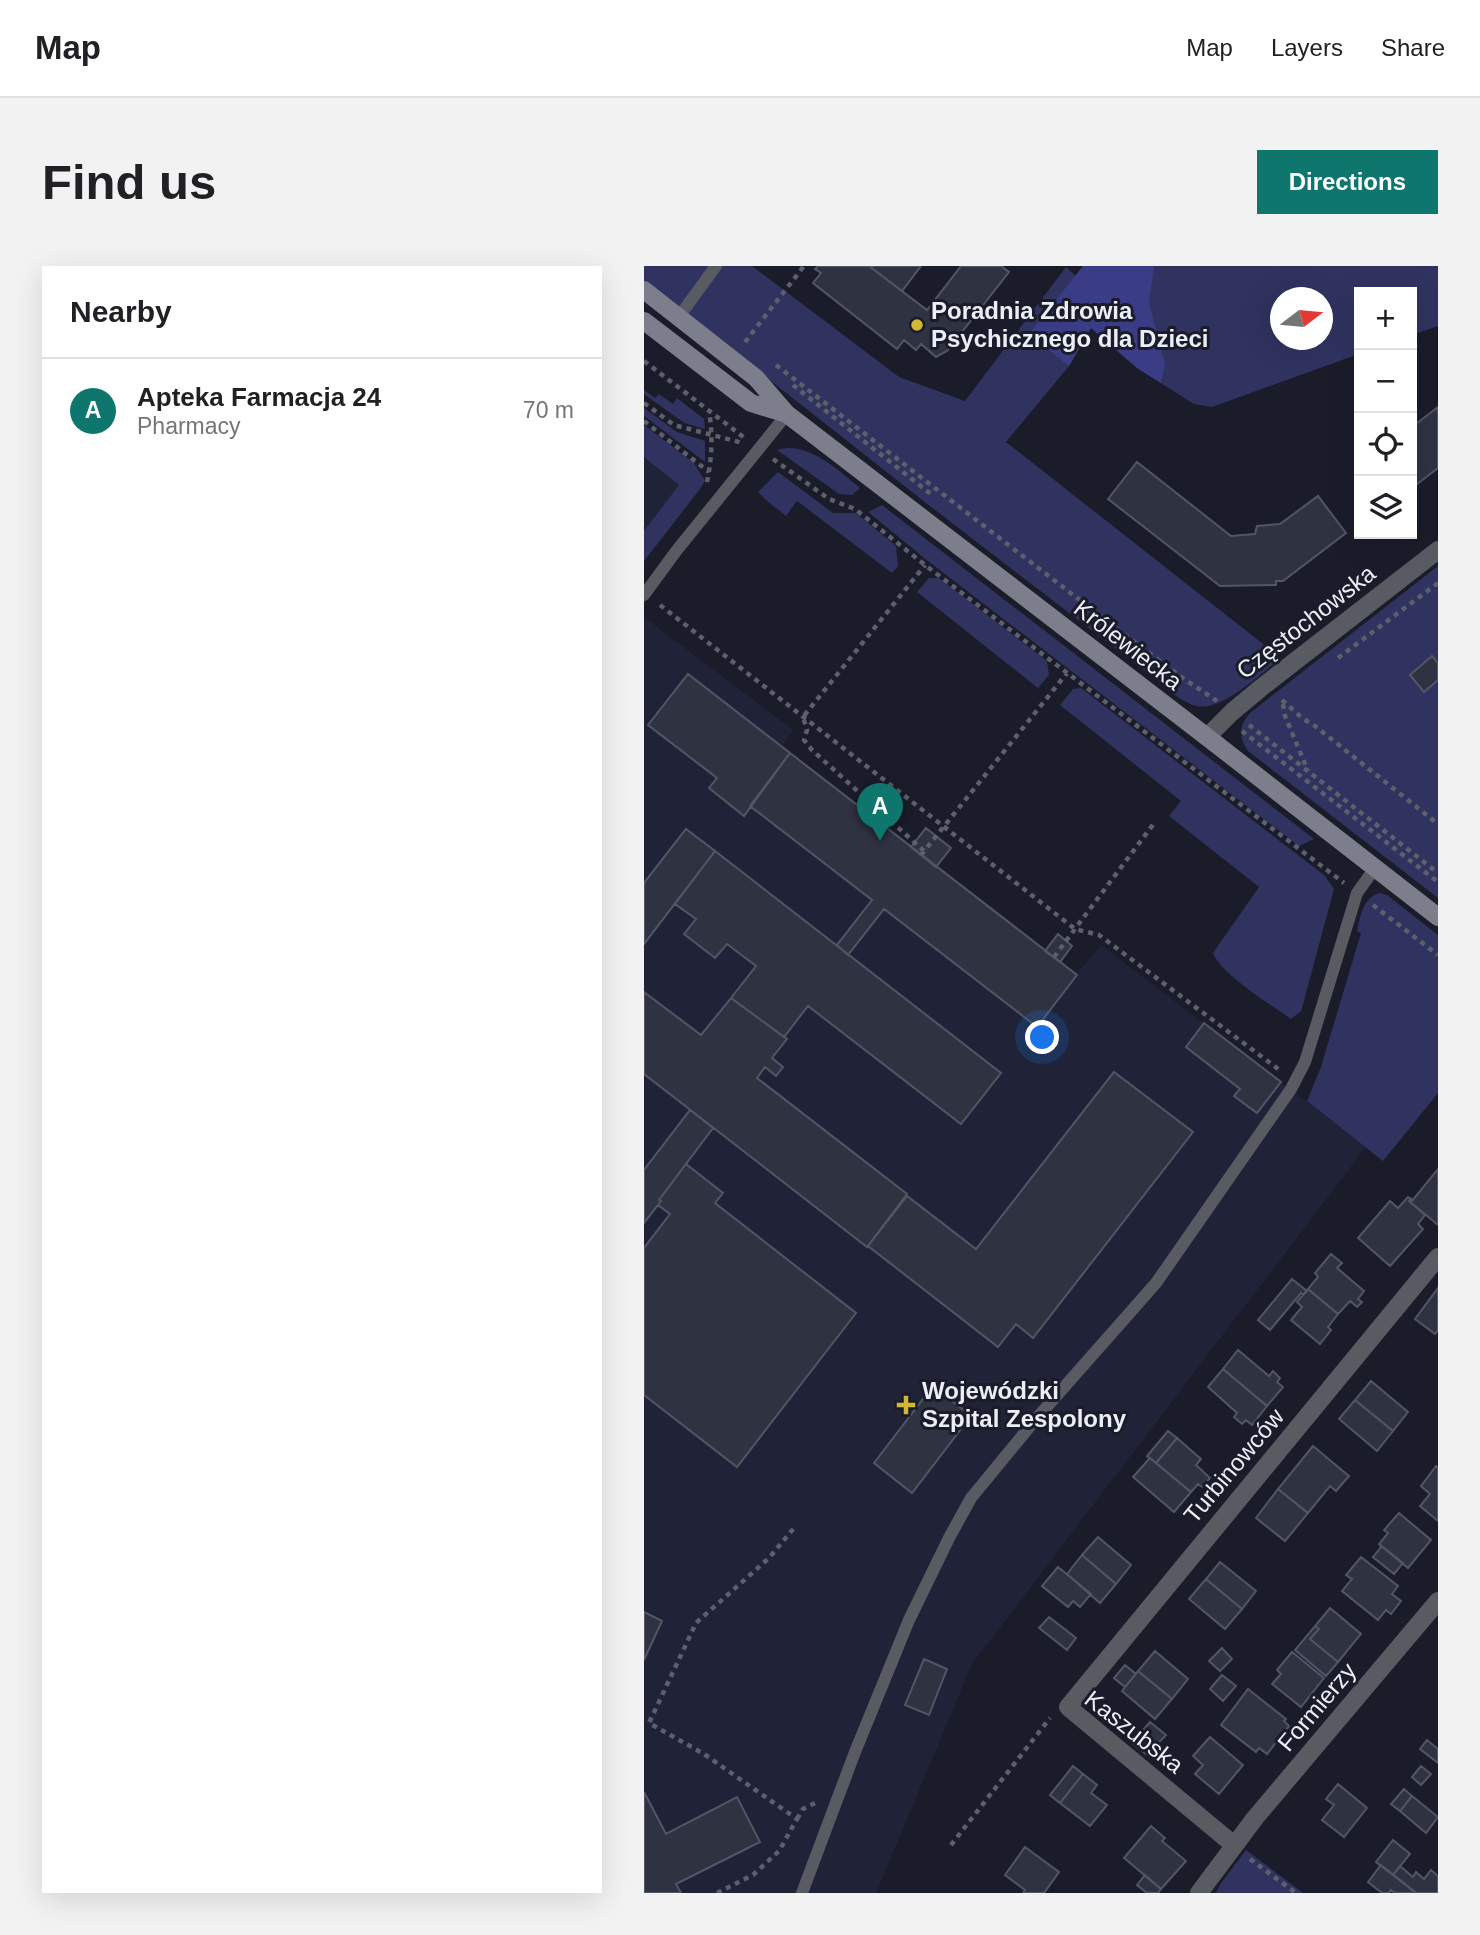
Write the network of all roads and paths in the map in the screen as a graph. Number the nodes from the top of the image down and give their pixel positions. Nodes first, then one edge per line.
1 (716, 266) edge
2 (804, 266) edge
3 (644, 290) edge
4 (678, 318) junction
5 (644, 321) edge
6 (736, 335) dead end
7 (745, 342) junction
8 (755, 350) dead end
9 (766, 358) dead end
10 (644, 361) edge
11 (644, 403) edge
12 (709, 410) junction
13 (787, 414) junction
14 (644, 421) edge
15 (711, 436) junction
16 (760, 449) junction
17 (709, 472) junction
18 (706, 486) dead end
19 (1438, 551) edge
20 (925, 565) junction
21 (645, 594) edge
22 (1067, 673) junction
23 (1232, 712) junction
24 (803, 717) junction
25 (1208, 737) junction
26 (1308, 772) junction
27 (1155, 822) dead end
28 (1438, 824) edge
29 (943, 827) junction
30 (1375, 868) junction
31 (1437, 872) edge
32 (1340, 880) junction
33 (1357, 892) junction
34 (1336, 893) dead end
35 (1438, 917) edge
36 (1075, 929) junction
37 (1438, 955) edge
38 (1054, 957) dead end
39 (1286, 1060) dead end
40 (1438, 1257) edge
41 (794, 1528) dead end
42 (1438, 1601) edge
43 (1068, 1706) junction
44 (818, 1801) dead end
45 (797, 1819) junction
46 (1234, 1845) junction
47 (951, 1846) dead end
48 (717, 1893) edge
49 (802, 1893) edge
50 (1199, 1893) edge
51 (1296, 1893) edge

1 - 4 lane
2 - 7 path
3 - 4 main road, Królewiecka
4 - 13 main road, Królewiecka
5 - 13 main road, Królewiecka
6 - 7 path
7 - 8 path
9 - 23 path
10 - 12 path
11 - 15 path
12 - 15 path
12 - 16 path
13 - 16 lane
13 - 25 main road, Królewiecka
14 - 17 path
15 - 16 path
15 - 17 path
16 - 20 path
16 - 21 lane
17 - 18 path
19 - 23 street, Częstochowska
20 - 22 path
20 - 24 path
21 - 24 path
22 - 29 path
22 - 32 path
23 - 25 street, Częstochowska
23 - 26 path
24 - 29 path
24 - 29 path
25 - 30 main road, Królewiecka
26 - 28 path
26 - 31 path
27 - 36 path
29 - 36 path
30 - 33 lane
30 - 35 main road, Królewiecka
32 - 33 path
32 - 34 path
33 - 37 path
33 - 49 lane
36 - 38 path
36 - 39 path
40 - 43 street, Turbinowców
41 - 45 path
42 - 46 street, Formierzy
43 - 46 street, Kaszubska
43 - 47 path, Kaszubska
44 - 45 path
45 - 48 path
46 - 50 street
46 - 51 path

